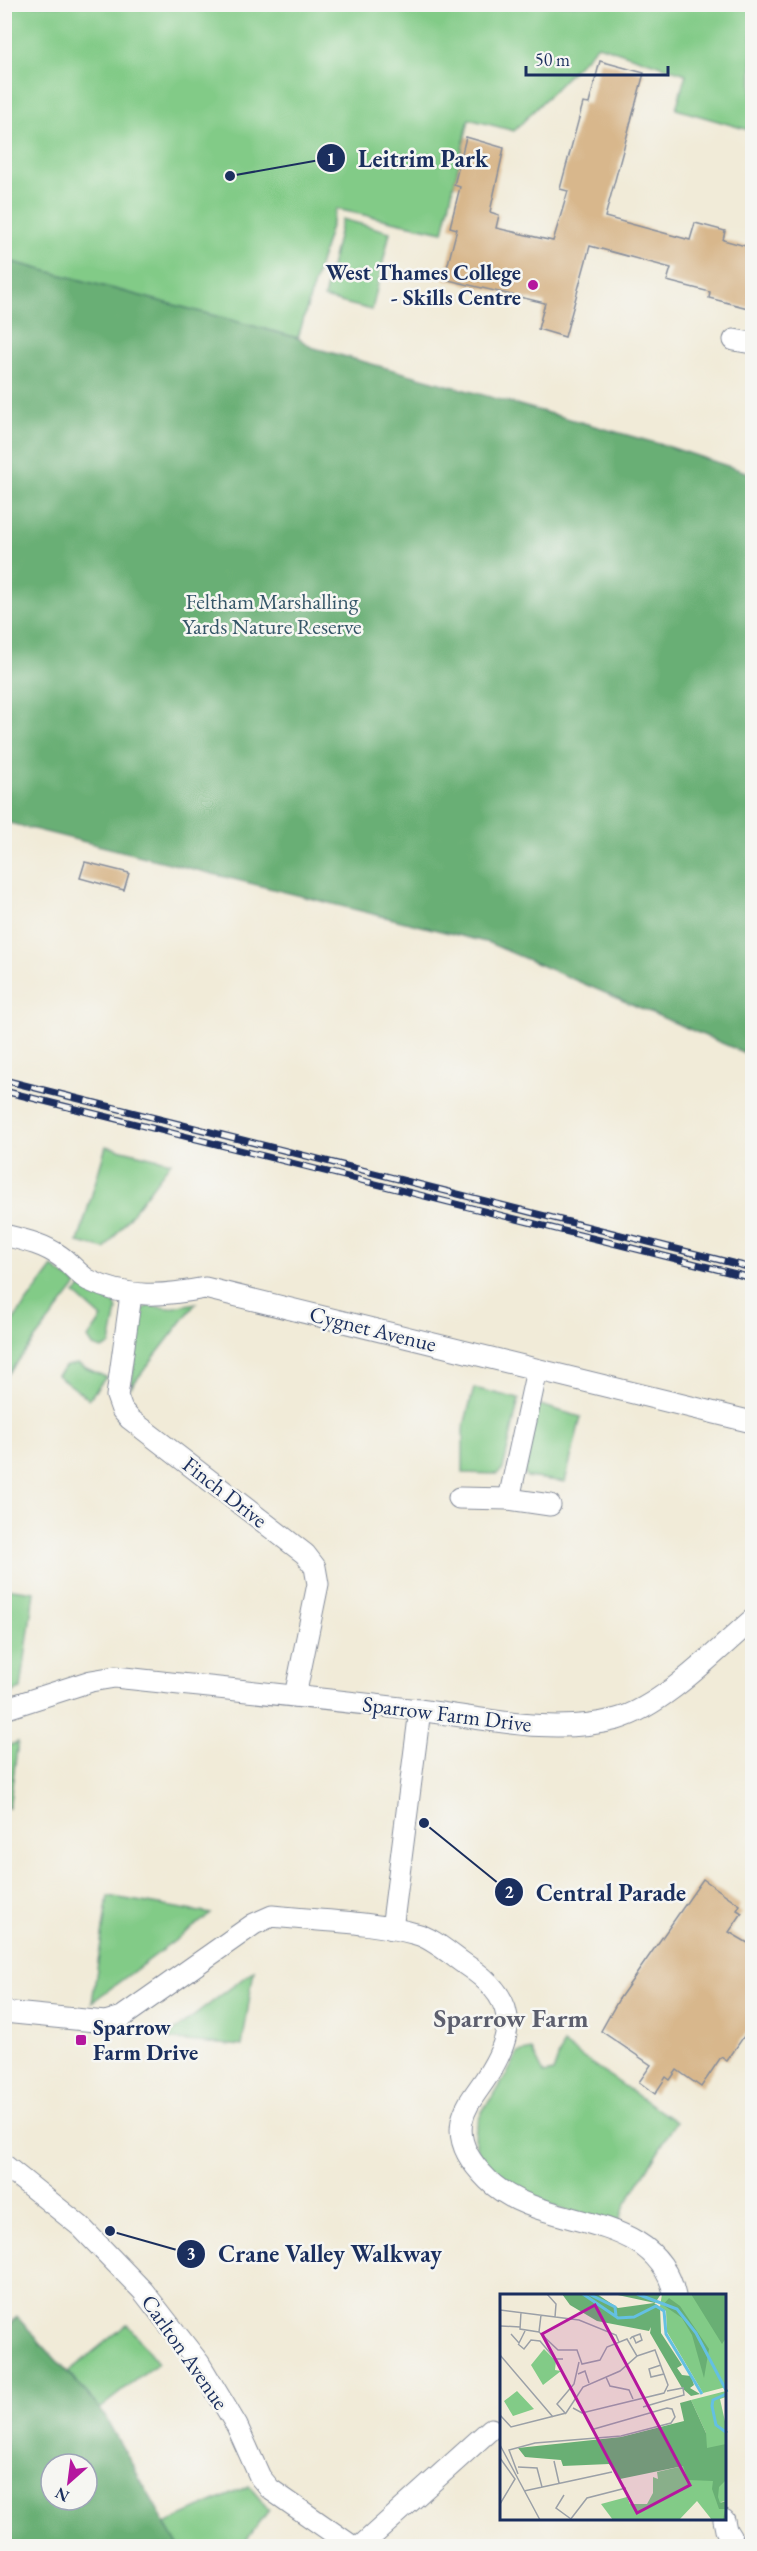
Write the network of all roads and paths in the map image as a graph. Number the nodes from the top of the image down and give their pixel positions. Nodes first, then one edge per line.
1 (4, 1235) edge
2 (131, 1295) junction
3 (537, 1370) junction
4 (753, 1422) edge
5 (459, 1498) dead end
6 (509, 1499) junction
7 (550, 1505) dead end
8 (753, 1620) edge
9 (295, 1696) junction
10 (4, 1709) edge
11 (420, 1710) junction
12 (392, 1929) junction
13 (4, 2012) edge
14 (4, 2165) edge
15 (675, 2294) edge
16 (490, 2429) dead end
17 (723, 2521) edge
18 (352, 2547) edge
19 (361, 2547) edge
20 (736, 2547) edge

1 - 2 street, Cygnet Avenue
2 - 3 street, Cygnet Avenue
2 - 9 street, Finch Drive
3 - 4 street, Cygnet Avenue
3 - 6 street
5 - 6 street
6 - 7 street
8 - 11 street, Sparrow Farm Drive
9 - 10 street, Sparrow Farm Drive
9 - 11 street, Sparrow Farm Drive
11 - 12 street
12 - 13 street
12 - 15 street
14 - 18 street, Carlton Avenue
16 - 19 street
17 - 20 street

